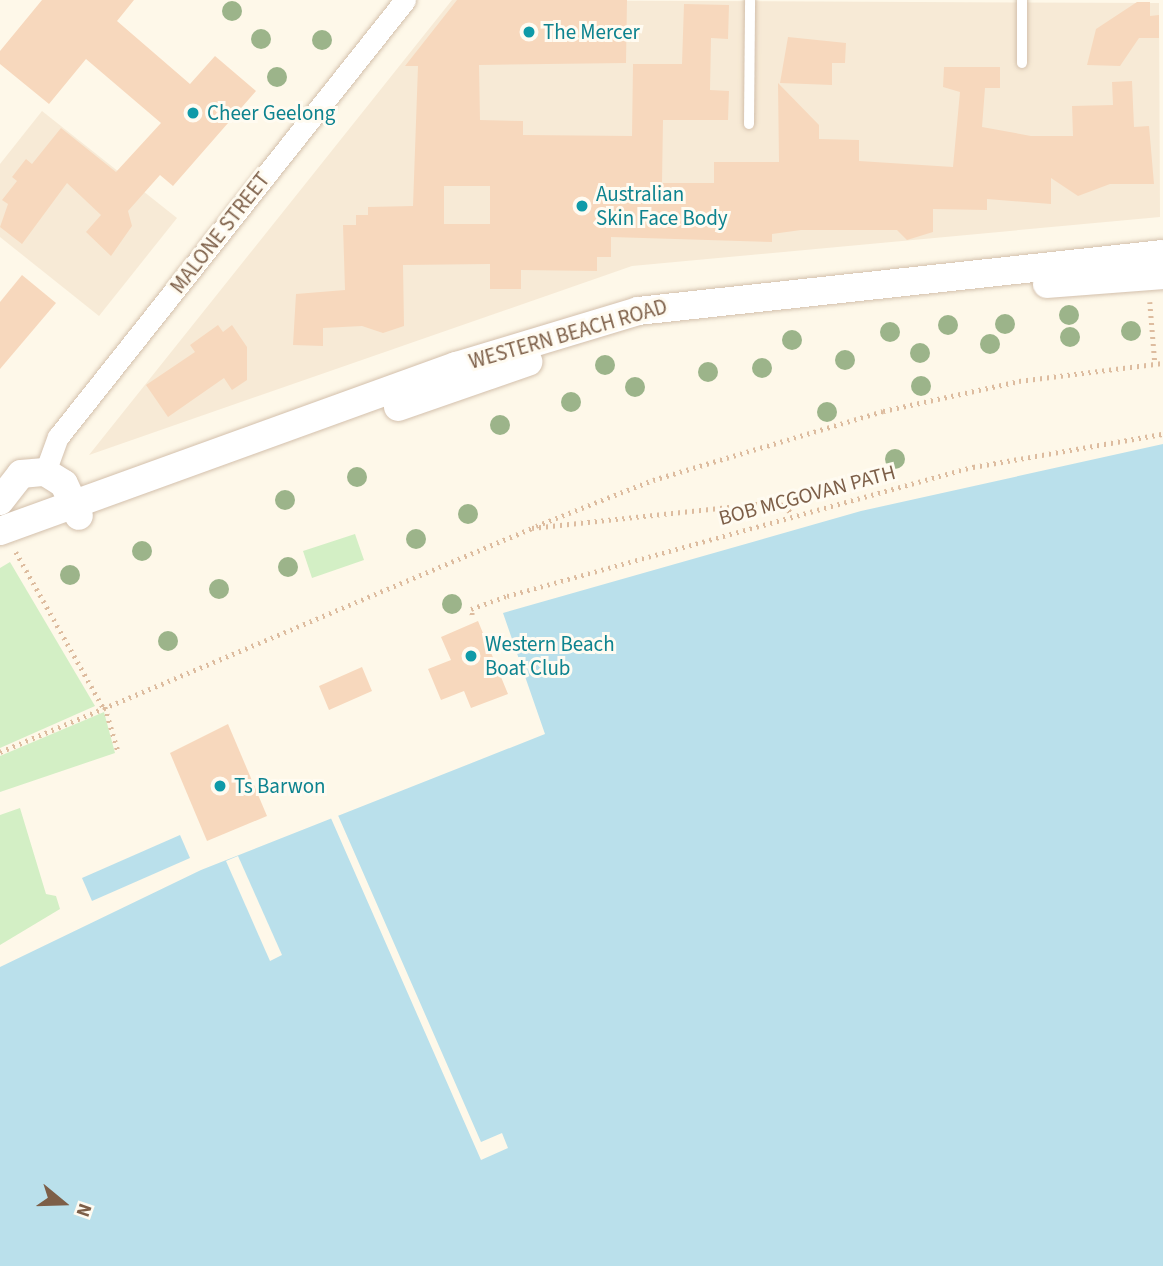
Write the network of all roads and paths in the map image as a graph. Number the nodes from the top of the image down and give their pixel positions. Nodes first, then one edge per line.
1 (405, 0) edge
2 (750, 0) edge
3 (1022, 0) edge
4 (1022, 63) dead end
5 (749, 124) dead end
6 (1158, 268) edge
7 (1155, 363) junction
8 (1163, 363) edge
9 (1163, 434) edge
10 (45, 472) junction
11 (1, 496) edge
12 (76, 510) junction
13 (793, 515) junction
14 (533, 528) junction
15 (3, 541) edge
16 (472, 615) dead end
17 (104, 707) junction
18 (118, 751) dead end
19 (0, 752) edge

1 - 10 street, MALONE STREET
2 - 5 lane
3 - 4 lane
6 - 7 path
6 - 12 street, WESTERN BEACH ROAD
7 - 8 path
7 - 14 path
9 - 13 path, BOB MCGOVAN PATH
10 - 11 street
10 - 12 street
12 - 15 street, WESTERN BEACH ROAD
13 - 14 path
13 - 16 path, BOB MCGOVAN PATH
14 - 17 path
15 - 17 path
17 - 18 path
17 - 19 path

